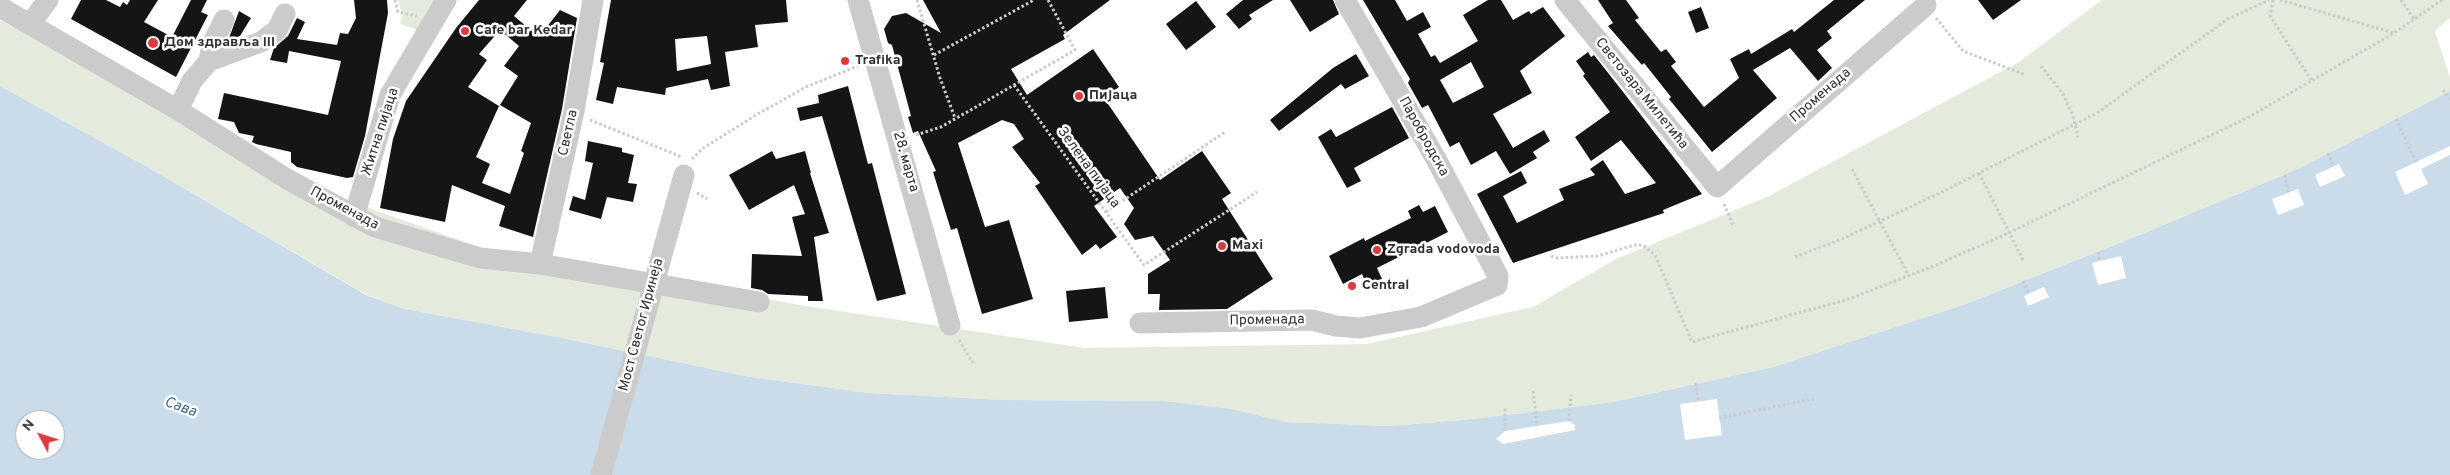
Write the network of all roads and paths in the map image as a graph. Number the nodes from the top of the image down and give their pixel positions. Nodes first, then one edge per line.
1 (48, 0) edge
2 (446, 0) edge
3 (592, 0) edge
4 (858, 0) edge
5 (917, 0) edge
6 (1034, 0) edge
7 (1048, 0) edge
8 (1345, 0) edge
9 (1565, 0) edge
10 (2271, 0) edge
11 (2280, 0) edge
12 (2401, 0) edge
13 (2442, 0) edge
14 (1926, 5) joint
15 (0, 8) edge
16 (285, 14) dead end
17 (2414, 19) junction
18 (224, 20) dead end
19 (30, 24) junction
20 (2394, 33) junction
21 (934, 55) junction
22 (876, 59) junction
23 (209, 61) junction
24 (2041, 66) dead end
25 (2026, 74) dead end
26 (2312, 81) junction
27 (1014, 85) junction
28 (2443, 90) dead end
29 (2450, 99) edge
30 (178, 110) junction
31 (954, 118) junction
32 (587, 119) dead end
33 (2396, 119) dead end
34 (2075, 124) junction
35 (1225, 132) dead end
36 (2078, 138) dead end
37 (898, 140) junction
38 (2328, 153) dead end
39 (2416, 162) dead end
40 (2333, 166) dead end
41 (1852, 169) dead end
42 (1979, 173) junction
43 (684, 175) dead end
44 (2285, 175) dead end
45 (1717, 187) junction
46 (1258, 192) dead end
47 (2288, 193) dead end
48 (1106, 212) junction
49 (354, 216) junction
50 (1880, 220) junction
51 (1733, 224) dead end
52 (2009, 232) junction
53 (2098, 252) dead end
54 (1552, 256) dead end
55 (1795, 257) dead end
56 (2100, 261) dead end
57 (2024, 262) dead end
58 (540, 264) junction
59 (1498, 276) joint
60 (1910, 276) junction
61 (2023, 281) dead end
62 (2029, 294) dead end
63 (759, 302) dead end
64 (1140, 323) dead end
65 (950, 325) joint
66 (973, 363) dead end
67 (1696, 383) dead end
68 (1533, 391) dead end
69 (1571, 395) dead end
70 (1814, 399) dead end
71 (1698, 401) dead end
72 (1505, 406) dead end
73 (1719, 418) dead end
74 (1569, 421) dead end
75 (1537, 426) dead end
76 (1505, 431) dead end
77 (601, 475) edge

1 - 19 street
2 - 49 street, Житна пијаца
3 - 58 street, Светла
4 - 22 street, 28. марта
5 - 21 path
6 - 21 path
7 - 27 path
8 - 59 street, Паробродска
9 - 45 street, Светозара Милетића
10 - 26 path
10 - 34 path
11 - 20 path
12 - 17 path
13 - 17 path
14 - 25 path
14 - 45 street, Променада
15 - 19 street, Променада
16 - 23 street
17 - 20 path
18 - 23 street
19 - 30 street, Променада
20 - 26 path
21 - 31 path
22 - 32 path
22 - 37 street, 28. марта
23 - 30 street
24 - 34 path
26 - 52 path
27 - 31 path
27 - 48 path, Зелена пијаца
28 - 29 path
30 - 49 street, Променада
31 - 37 path
33 - 39 path
34 - 36 path
34 - 42 path
35 - 48 path
37 - 65 street, 28. марта
38 - 40 path
41 - 50 path
42 - 50 path
42 - 52 path
43 - 77 street, Мост Светог Иринеја, bridge
44 - 47 path
45 - 51 path
46 - 48 path, Зелена пијаца
49 - 58 street, Променада
50 - 55 path
50 - 60 path
52 - 57 path
52 - 60 path
53 - 56 path
54 - 60 path
58 - 63 street, Променада
59 - 64 street, Променада
61 - 62 path
65 - 66 path
67 - 71 path
68 - 75 path
69 - 74 path
70 - 73 path
72 - 76 path

